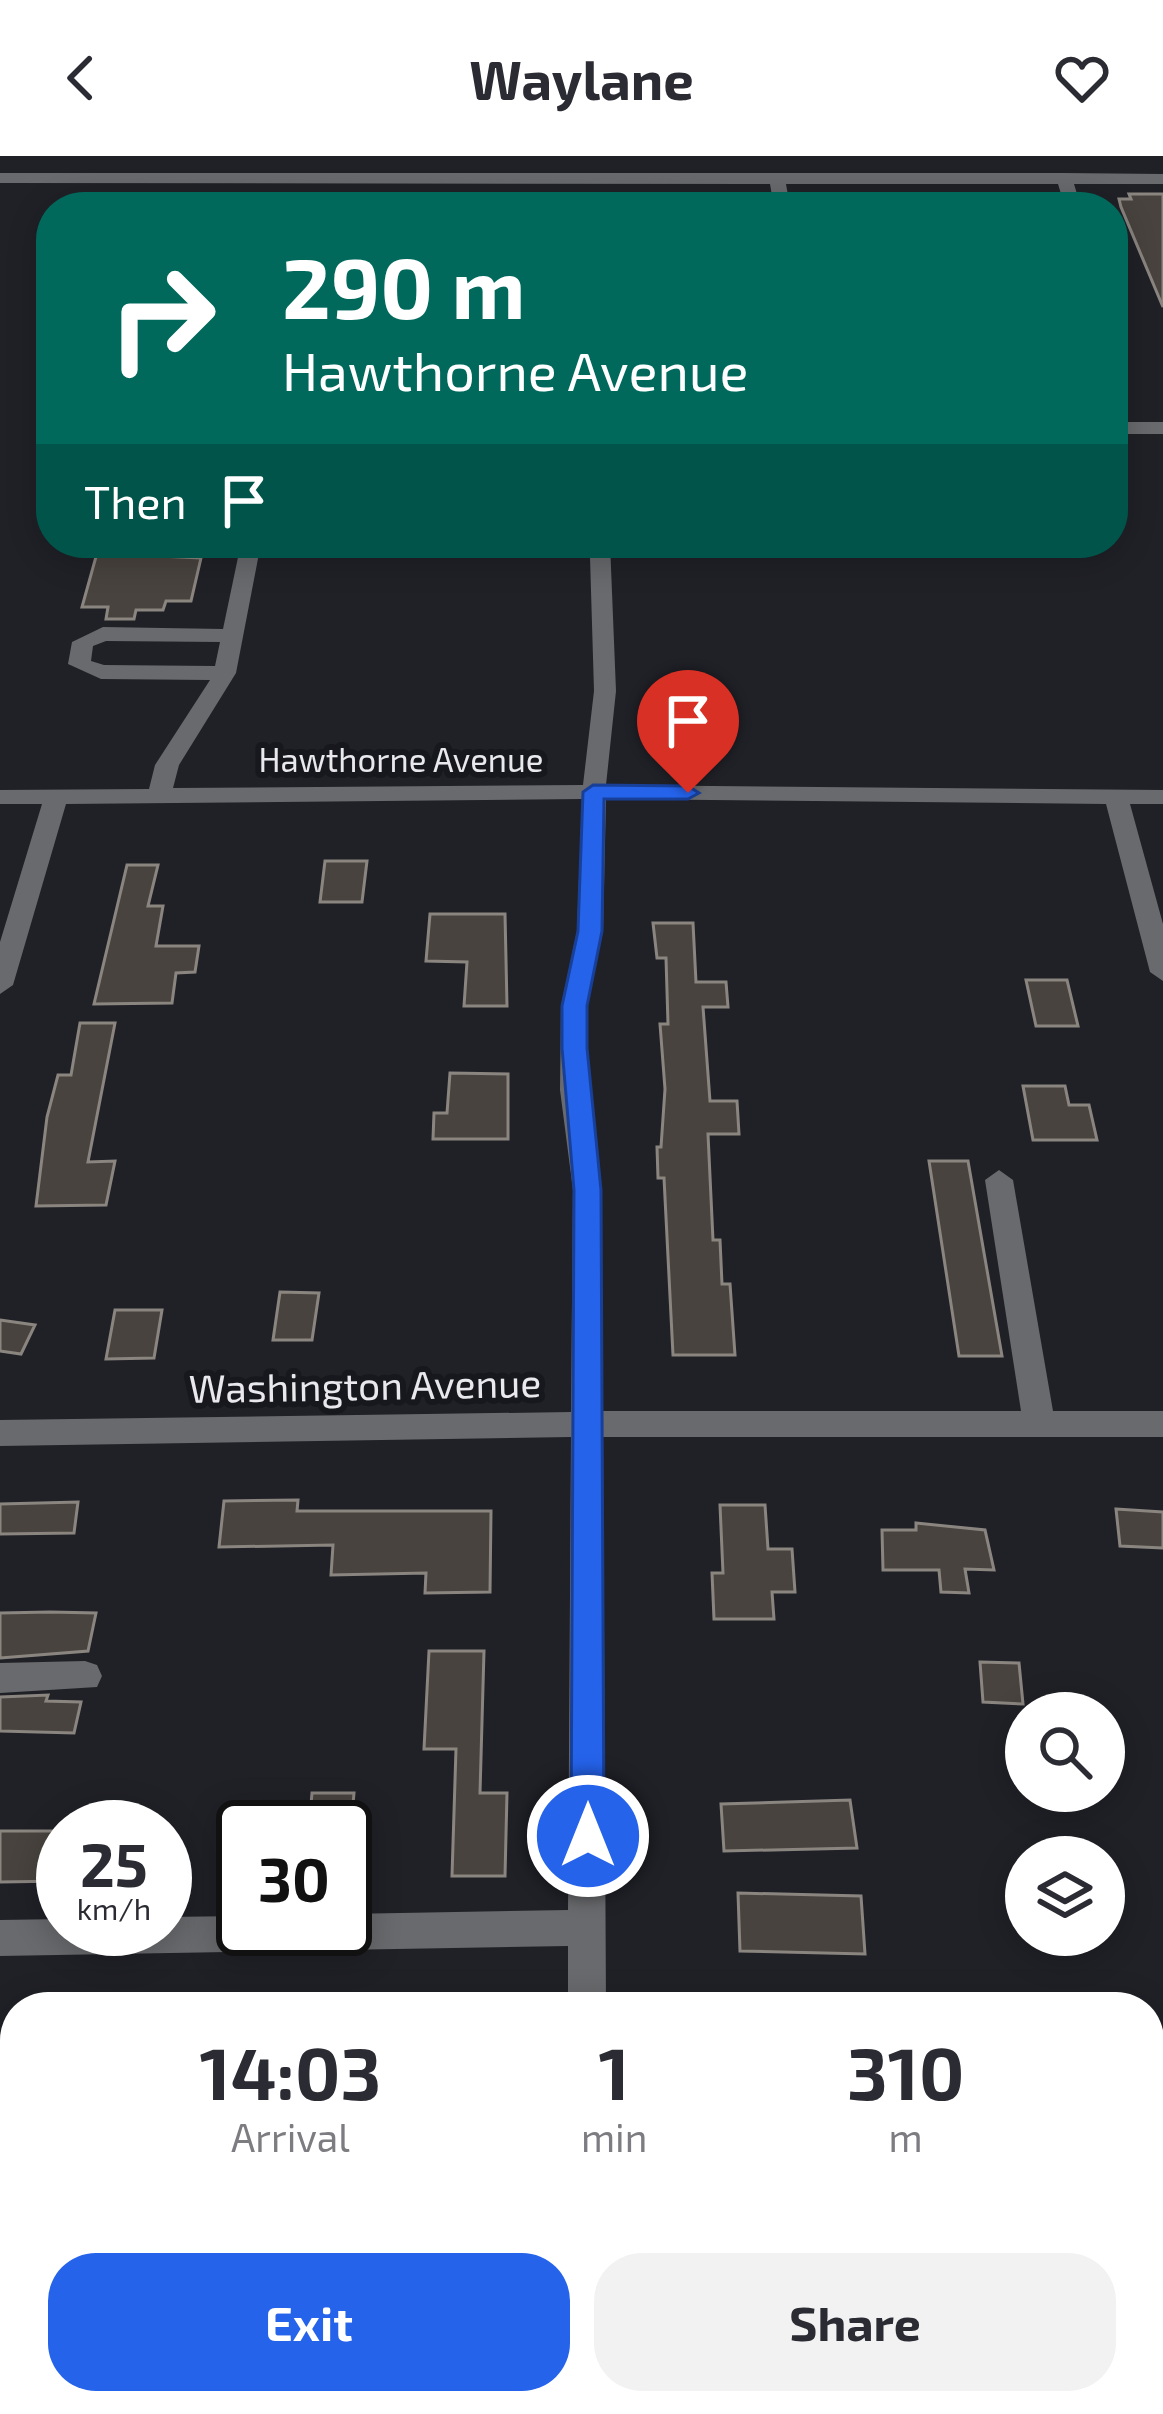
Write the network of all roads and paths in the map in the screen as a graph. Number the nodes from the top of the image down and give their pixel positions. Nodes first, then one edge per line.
1 (176, 156) edge
2 (733, 156) edge
3 (912, 156) edge
4 (169, 177) junction
5 (734, 177) junction
6 (777, 177) junction
7 (917, 177) junction
8 (0, 178) edge
9 (1064, 178) junction
10 (1163, 179) edge
11 (780, 192) edge
12 (1068, 192) edge
13 (1128, 428) edge
14 (1163, 428) edge
15 (248, 558) edge
16 (601, 558) edge
17 (232, 636) junction
18 (225, 673) junction
19 (593, 792) junction
20 (159, 795) junction
21 (56, 796) junction
22 (1116, 796) junction
23 (0, 797) edge
24 (1163, 797) edge
25 (1163, 972) edge
26 (0, 985) edge
27 (1000, 1180) dead end
28 (590, 1424) junction
29 (1039, 1424) junction
30 (1163, 1424) edge
31 (0, 1433) edge
32 (85, 1676) dead end
33 (0, 1678) edge
34 (587, 1928) junction
35 (0, 1938) edge
36 (587, 1992) edge

1 - 4 street
2 - 5 street
3 - 7 street
4 - 5 street
4 - 8 street
5 - 6 street
6 - 7 street
6 - 11 street
7 - 9 street
9 - 10 street
9 - 12 street
13 - 14 street
15 - 17 street
16 - 19 street
17 - 18 street
17 - 18 street
18 - 20 street
19 - 20 street, Hawthorne Avenue
19 - 22 street, Hawthorne Avenue
19 - 28 street
20 - 21 street, Hawthorne Avenue
21 - 23 street, Hawthorne Avenue
21 - 26 street
22 - 24 street, Hawthorne Avenue
22 - 25 street
27 - 29 street
28 - 29 street, Washington Avenue
28 - 31 street, Washington Avenue
28 - 34 street
29 - 30 street, Washington Avenue
32 - 33 street
34 - 35 street
34 - 36 street

